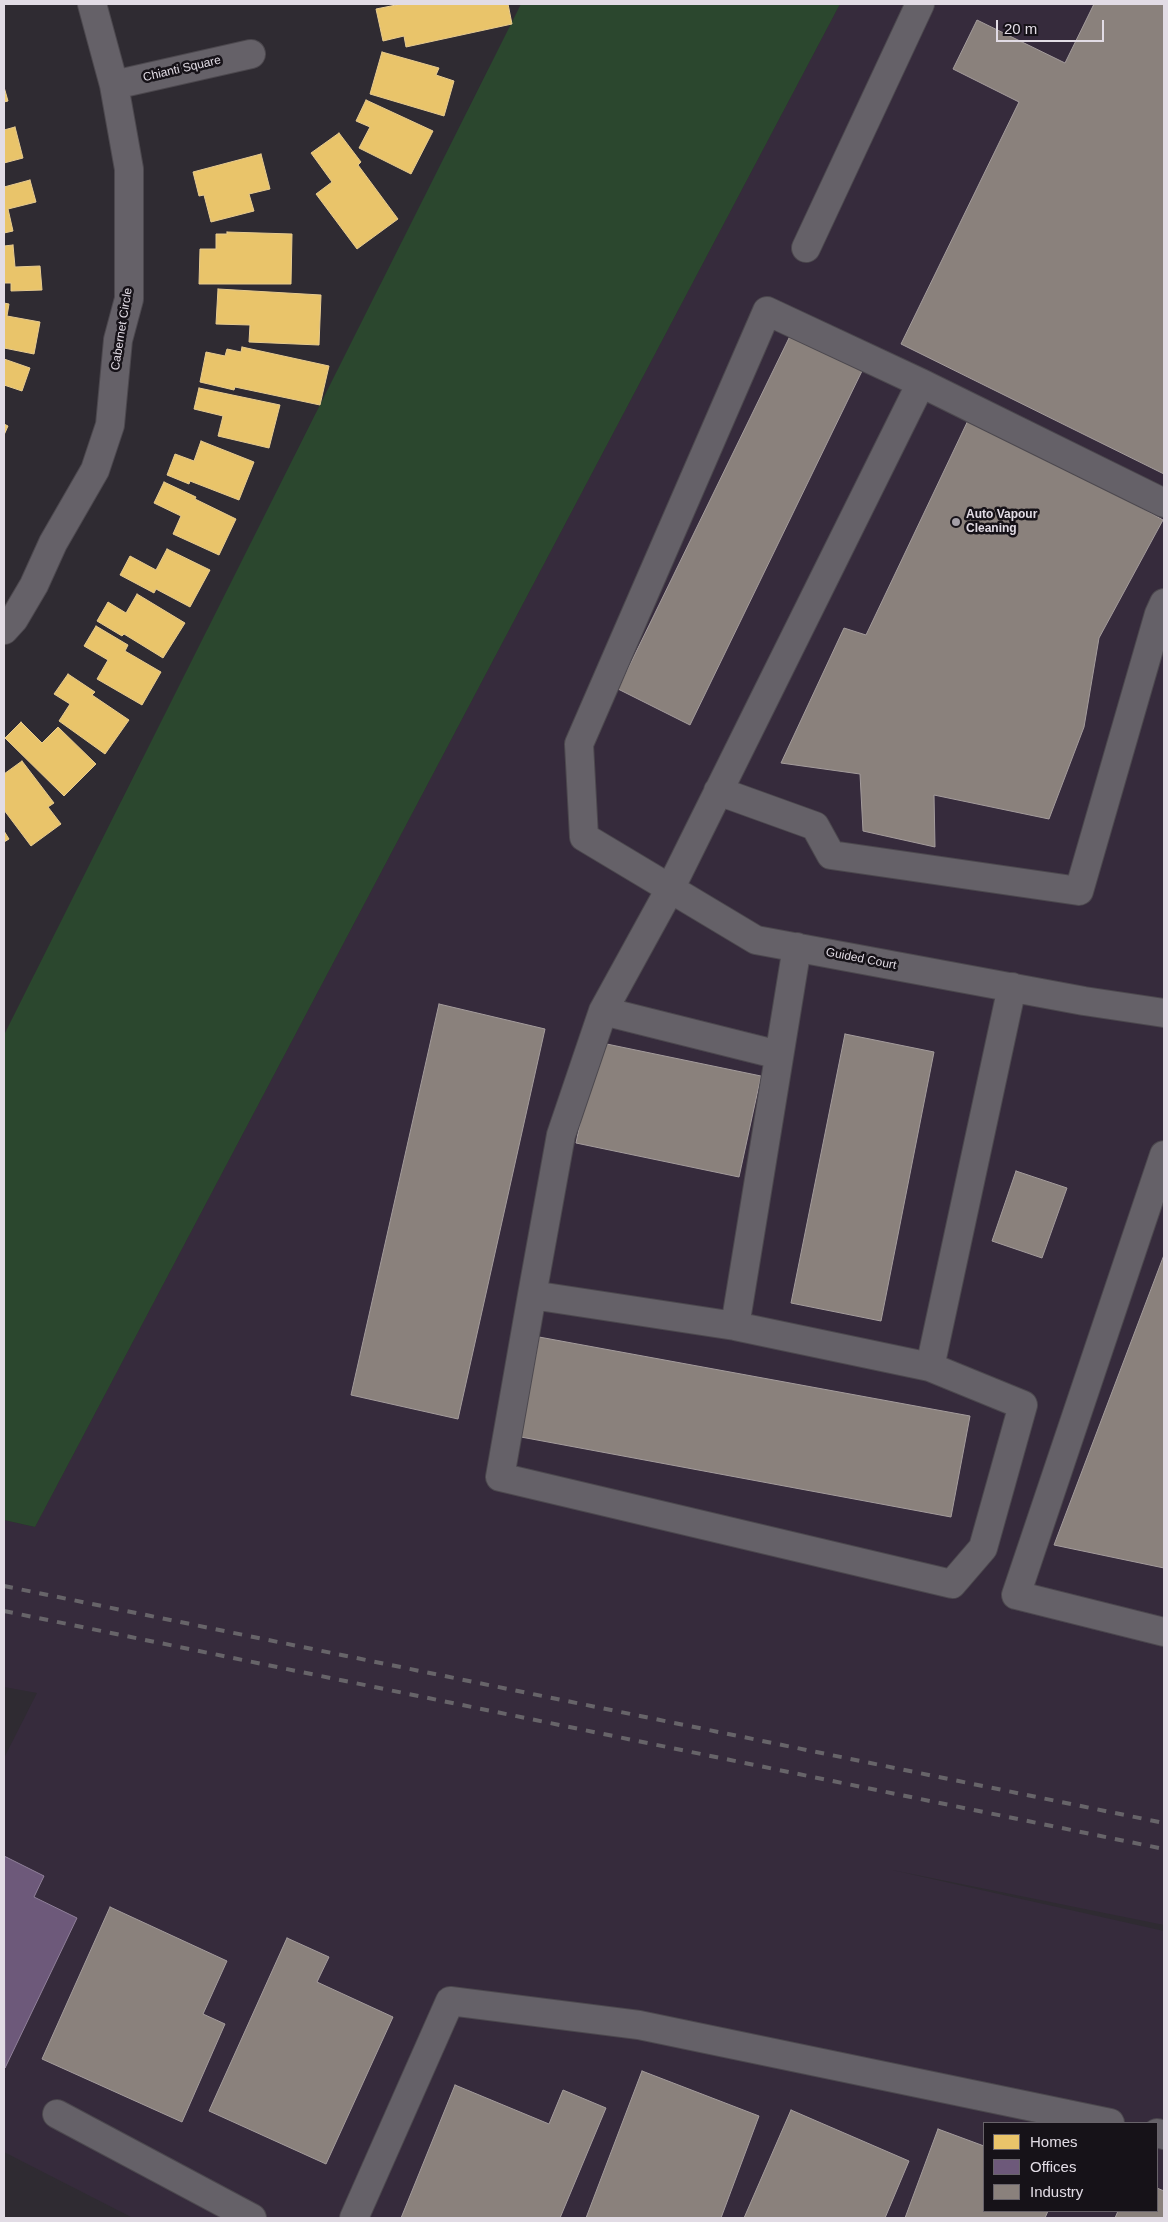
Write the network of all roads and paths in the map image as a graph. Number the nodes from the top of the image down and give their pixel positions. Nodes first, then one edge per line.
1 (92, 4) edge
2 (920, 4) edge
3 (251, 54) dead end
4 (114, 85) junction
5 (806, 248) dead end
6 (921, 384) junction
7 (1164, 503) edge
8 (1164, 603) edge
9 (4, 630) edge
10 (718, 791) junction
11 (670, 889) junction
12 (797, 947) junction
13 (1012, 987) junction
14 (603, 1012) junction
15 (1164, 1013) edge
16 (780, 1056) junction
17 (1164, 1156) edge
18 (532, 1295) junction
19 (735, 1326) junction
20 (930, 1367) junction
21 (1164, 1632) edge
22 (57, 2114) dead end
23 (1105, 2122) edge
24 (252, 2218) edge
25 (354, 2218) edge

1 - 4 street, Cabernet Circle
2 - 5 street
3 - 4 street, Chianti Square
4 - 9 street, Cabernet Circle
6 - 7 street
6 - 10 street
6 - 11 street, Guided Court
8 - 10 street
10 - 11 street
11 - 12 street, Guided Court
11 - 14 street
12 - 13 street, Guided Court
12 - 16 street
13 - 15 street, Guided Court
13 - 20 street
14 - 16 street
14 - 18 street
16 - 19 street
17 - 21 street
18 - 19 street
18 - 20 street
19 - 20 street
22 - 24 street
23 - 25 street

